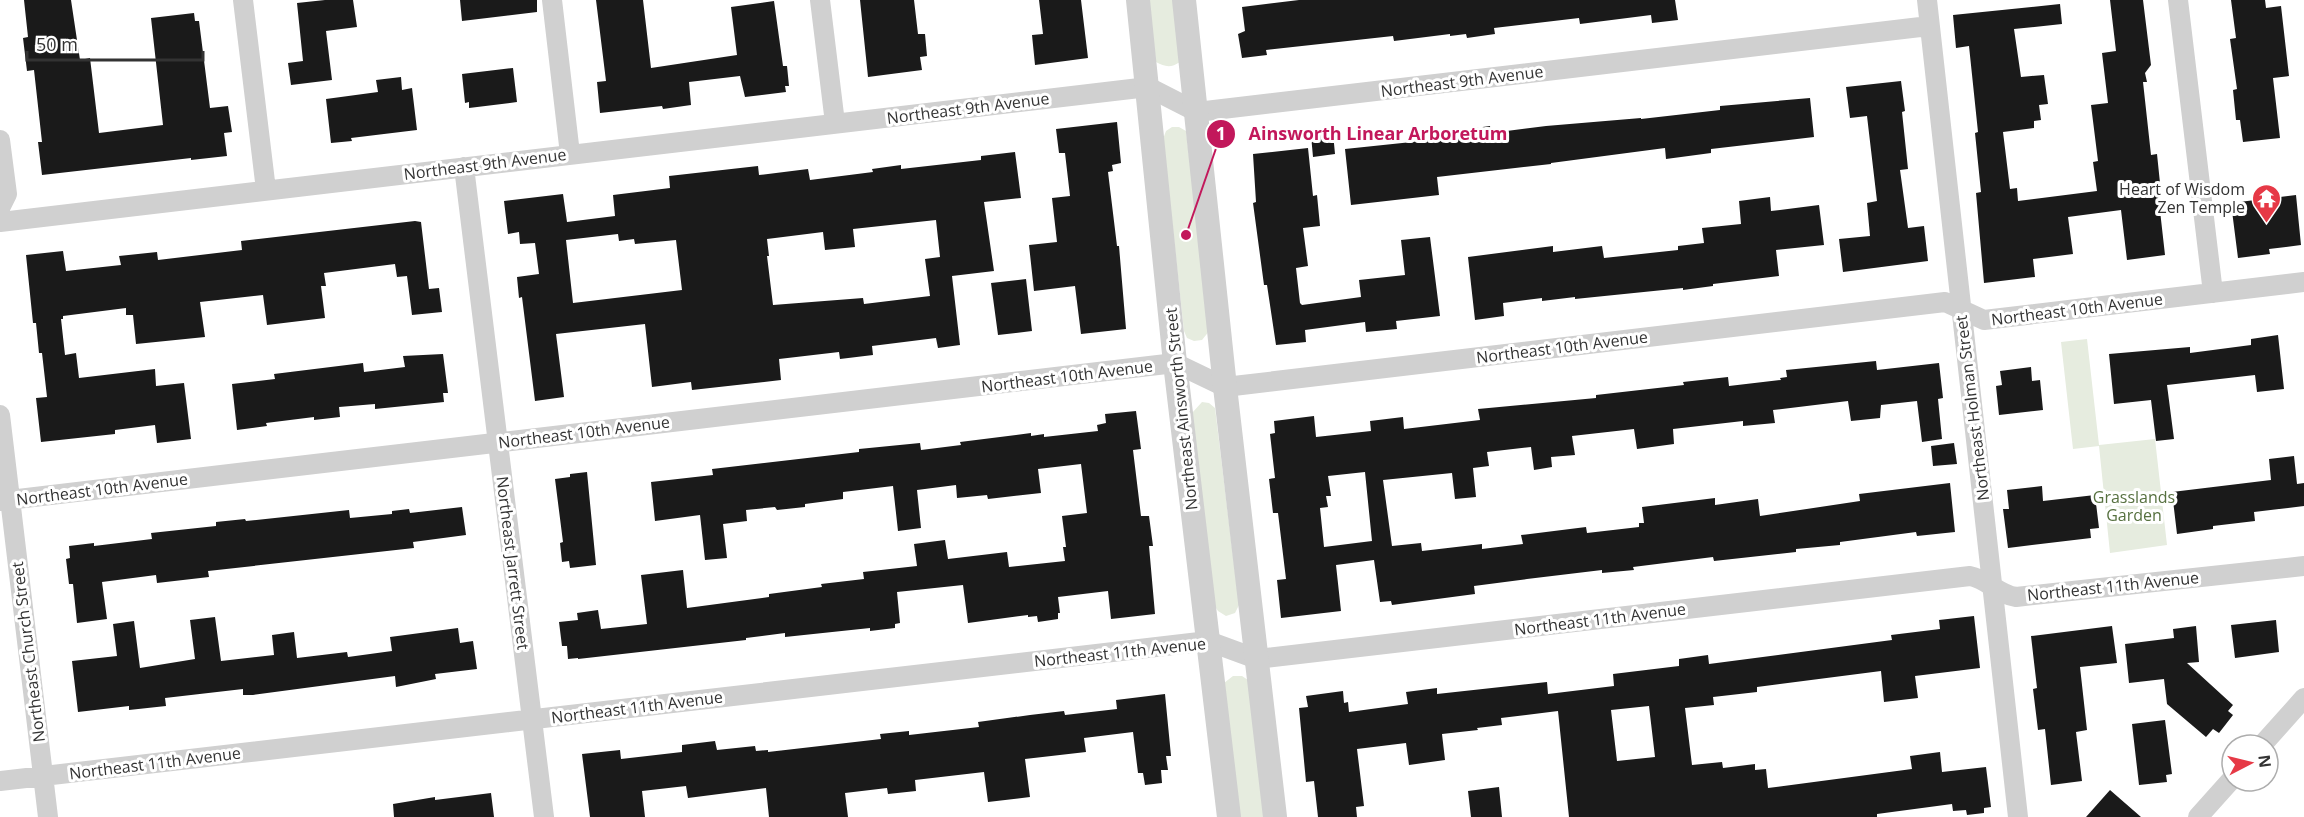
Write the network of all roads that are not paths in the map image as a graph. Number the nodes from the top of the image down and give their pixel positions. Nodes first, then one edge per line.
1 (243, 0) edge
2 (552, 0) edge
3 (820, 0) edge
4 (1138, 0) edge
5 (1184, 0) edge
6 (1927, 0) edge
7 (2178, 0) edge
8 (1929, 26) junction
9 (1148, 87) junction
10 (1197, 112) junction
11 (835, 123) junction
12 (0, 140) edge
13 (570, 154) junction
14 (464, 167) junction
15 (266, 190) junction
16 (0, 208) edge
17 (0, 222) edge
18 (2304, 282) edge
19 (2213, 293) junction
20 (1961, 310) junction
21 (1175, 363) junction
22 (1225, 387) junction
23 (0, 415) edge
24 (498, 442) junction
25 (5, 500) edge
26 (2304, 566) edge
27 (1993, 586) junction
28 (1208, 641) junction
29 (1257, 659) junction
30 (2304, 698) edge
31 (532, 719) junction
32 (2273, 733) edge
33 (43, 776) junction
34 (0, 781) edge
35 (2220, 792) edge
36 (48, 817) edge
37 (544, 817) edge
38 (1229, 817) edge
39 (1275, 817) edge
40 (2018, 817) edge
41 (2198, 817) edge

1 - 15 street
2 - 13 street
3 - 11 street
4 - 9 street, Northeast Ainsworth Street
5 - 10 street
6 - 8 street, Northeast Holman Street
7 - 19 street
8 - 10 street, Northeast 9th Avenue
8 - 20 street, Northeast Holman Street
9 - 10 street
9 - 11 street, Northeast 9th Avenue
9 - 21 street, Northeast Ainsworth Street
10 - 22 street
11 - 13 street, Northeast 9th Avenue
12 - 16 street
13 - 14 street, Northeast 9th Avenue
14 - 15 street, Northeast 9th Avenue
14 - 24 street, Northeast Jarrett Street
15 - 17 street, Northeast 9th Avenue
18 - 19 street, Northeast 10th Avenue
19 - 20 street, Northeast 10th Avenue
20 - 22 street, Northeast 10th Avenue
20 - 27 street, Northeast Holman Street
21 - 22 street, Northeast 10th Avenue
21 - 24 street, Northeast 10th Avenue
21 - 28 street, Northeast Ainsworth Street
22 - 29 street
23 - 25 street, Northeast Church Street
24 - 25 street, Northeast 10th Avenue
24 - 31 street, Northeast Jarrett Street
25 - 33 street, Northeast Church Street
26 - 27 street, Northeast 11th Avenue
27 - 29 street, Northeast 11th Avenue
27 - 40 street, Northeast Holman Street
28 - 29 street, Northeast 11th Avenue
28 - 31 street, Northeast 11th Avenue
28 - 38 street, Northeast Ainsworth Street
29 - 39 street
30 - 32 street
31 - 33 street, Northeast 11th Avenue
31 - 37 street, Northeast Jarrett Street
33 - 34 street, Northeast 11th Avenue
33 - 36 street, Northeast Church Street
35 - 41 street

